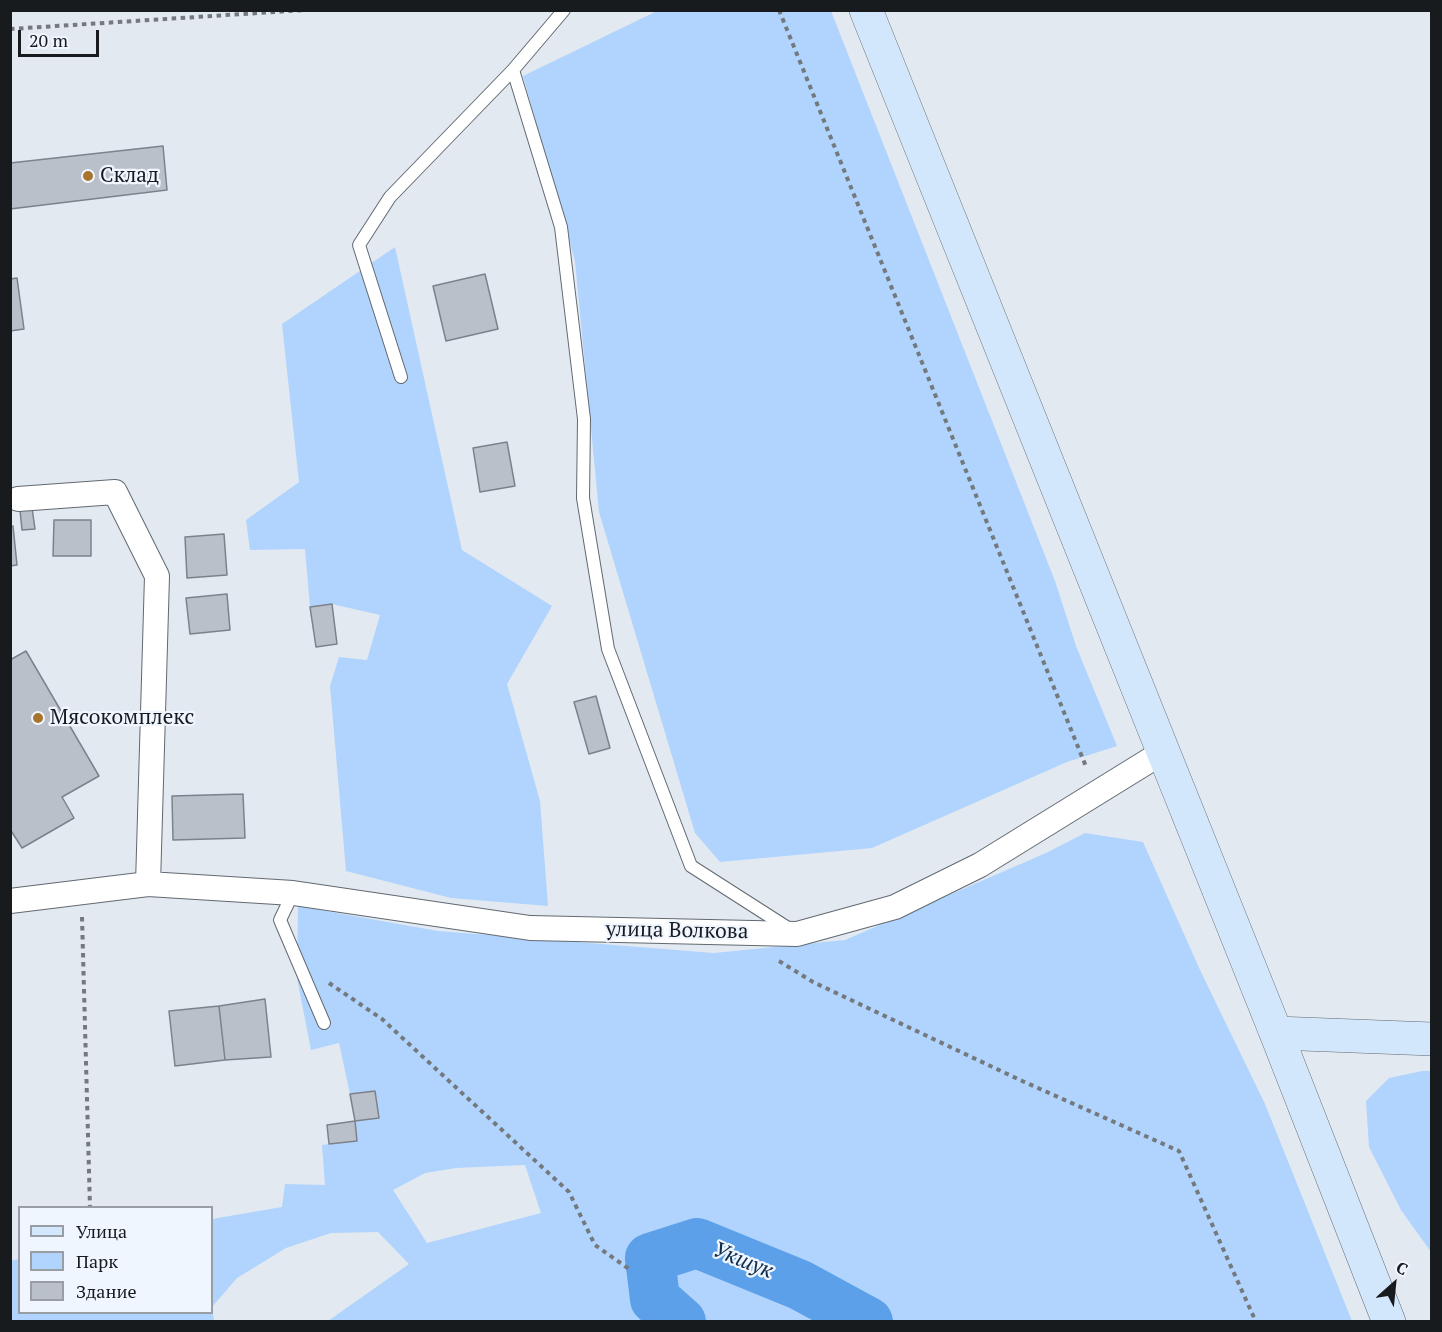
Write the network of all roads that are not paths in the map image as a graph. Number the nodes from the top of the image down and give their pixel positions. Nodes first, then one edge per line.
1 (564, 10) edge
2 (866, 10) edge
3 (513, 70) junction
4 (401, 377) dead end
5 (18, 499) dead end
6 (1163, 752) junction
7 (148, 884) junction
8 (293, 893) junction
9 (10, 901) edge
10 (797, 934) junction
11 (324, 1023) dead end
12 (1276, 1033) junction
13 (1431, 1040) edge
14 (1389, 1322) edge

1 - 3 lane
2 - 6 main road
3 - 4 lane
3 - 10 lane
5 - 7 street
6 - 10 street, улица Волкова
6 - 12 main road
7 - 8 street, улица Волкова
7 - 9 street, улица Волкова
8 - 10 street, улица Волкова
8 - 11 lane
12 - 13 main road
12 - 14 main road

